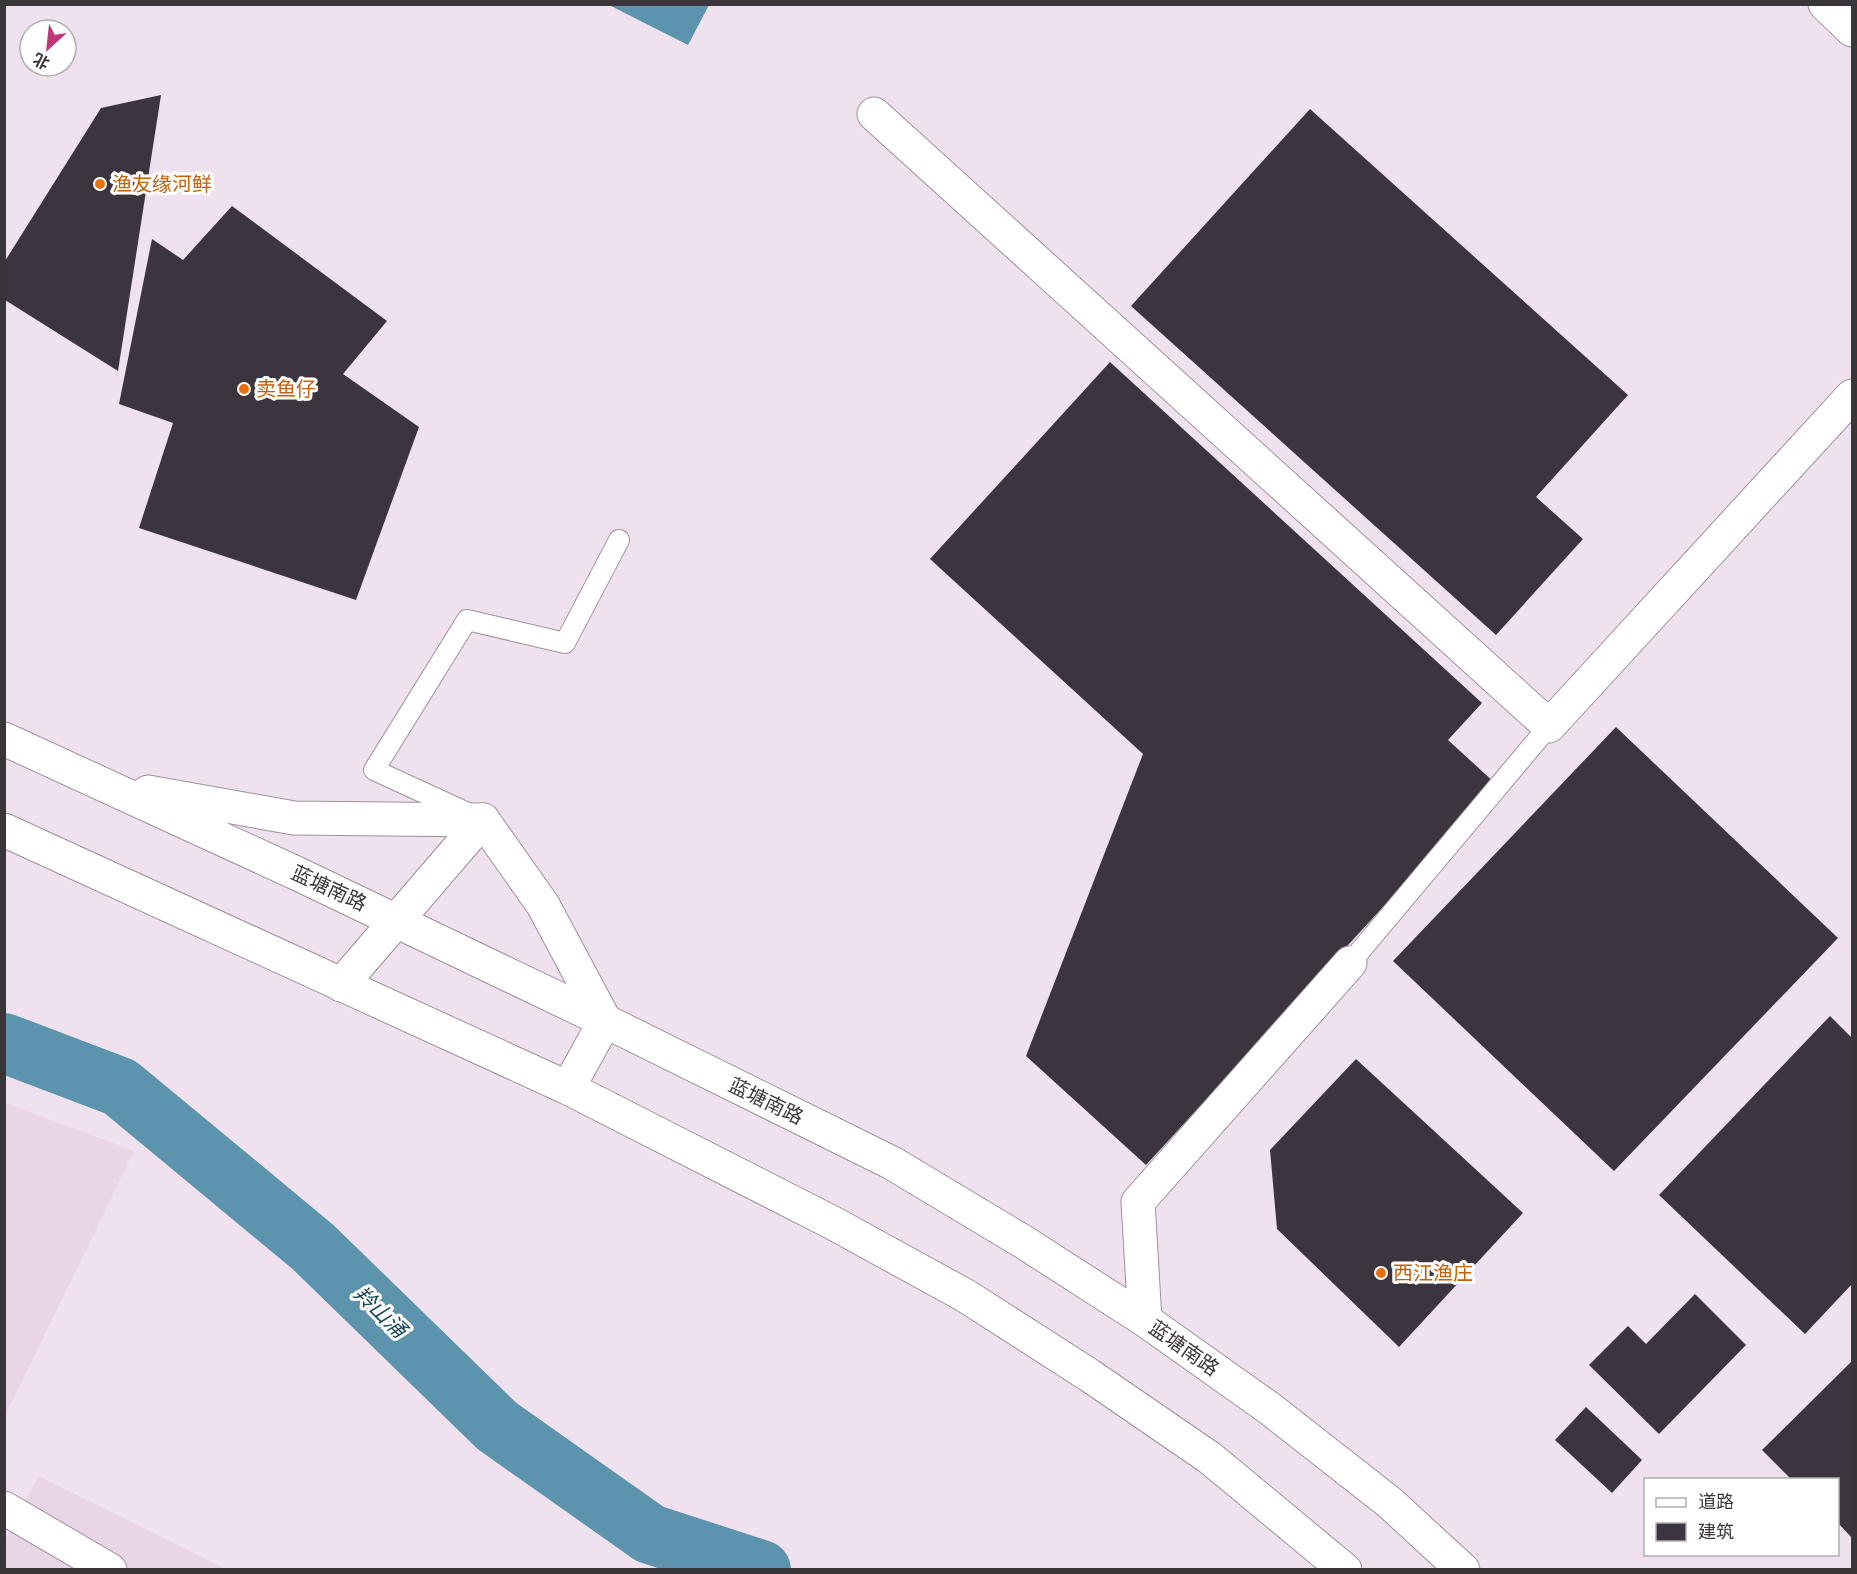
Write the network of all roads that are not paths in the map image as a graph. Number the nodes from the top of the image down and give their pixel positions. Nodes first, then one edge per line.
1 (1825, 4) edge
2 (1852, 30) edge
3 (874, 114) dead end
4 (1852, 396) edge
5 (619, 540) dead end
6 (1549, 726) junction
7 (4, 739) edge
8 (102, 783) junction
9 (483, 820) junction
10 (4, 830) edge
11 (397, 921) junction
12 (1350, 963) joint
13 (341, 985) junction
14 (605, 1021) junction
15 (568, 1088) junction
16 (1145, 1320) junction
17 (4, 1508) edge
18 (111, 1569) edge
19 (1346, 1569) edge
20 (1463, 1569) edge

1 - 2 main road
3 - 6 main road
4 - 6 main road
5 - 9 lane
6 - 12 lane
7 - 8 main road, 蓝塘南路
8 - 9 main road
8 - 11 main road, 蓝塘南路
9 - 11 main road
9 - 14 main road
10 - 13 main road
11 - 13 main road
11 - 14 main road, 蓝塘南路
12 - 16 main road
13 - 15 main road
14 - 15 main road
14 - 16 main road, 蓝塘南路
15 - 19 main road
16 - 20 main road, 蓝塘南路
17 - 18 main road

